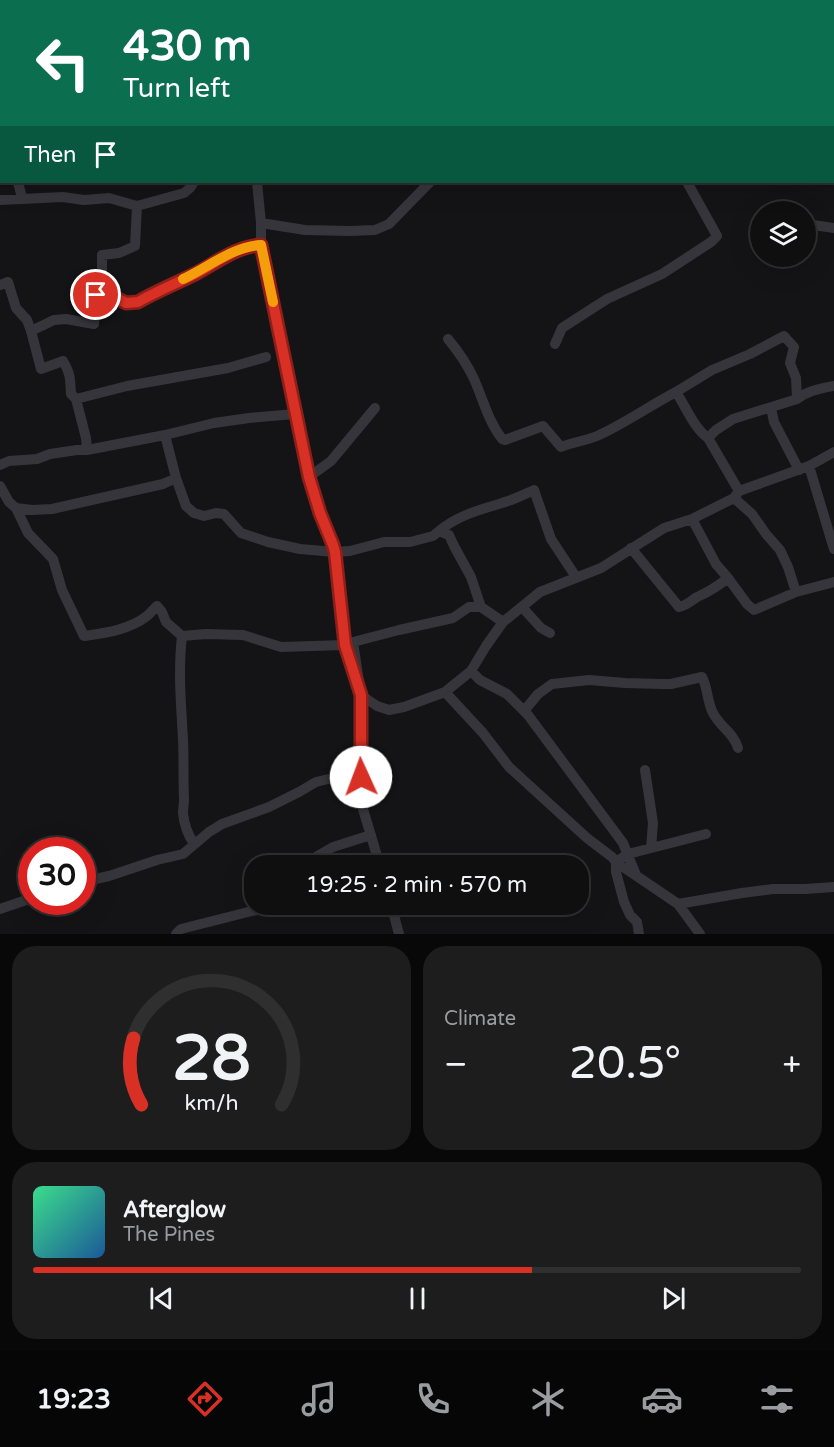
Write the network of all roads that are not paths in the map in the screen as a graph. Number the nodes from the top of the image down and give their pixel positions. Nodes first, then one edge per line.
1 (18, 183) edge
2 (193, 183) edge
3 (257, 183) edge
4 (429, 183) edge
5 (688, 183) edge
6 (22, 198) junction
7 (0, 200) edge
8 (137, 206) junction
9 (261, 223) junction
10 (816, 225) edge
11 (834, 228) edge
12 (261, 245) junction
13 (0, 285) edge
14 (96, 295) junction
15 (31, 331) junction
16 (447, 339) dead end
17 (555, 344) dead end
18 (266, 357) dead end
19 (834, 386) edge
20 (676, 392) junction
21 (76, 399) junction
22 (796, 399) junction
23 (375, 408) dead end
24 (771, 408) junction
25 (295, 414) junction
26 (165, 435) junction
27 (708, 438) junction
28 (87, 450) junction
29 (834, 452) edge
30 (0, 465) edge
31 (804, 468) junction
32 (309, 477) junction
33 (176, 478) junction
34 (0, 486) edge
35 (736, 494) junction
36 (16, 508) junction
37 (692, 519) junction
38 (439, 531) junction
39 (631, 548) junction
40 (834, 549) edge
41 (330, 551) junction
42 (576, 577) junction
43 (728, 578) junction
44 (834, 582) edge
45 (796, 592) junction
46 (481, 607) junction
47 (522, 607) junction
48 (503, 622) junction
49 (550, 633) dead end
50 (183, 636) junction
51 (349, 644) junction
52 (471, 671) junction
53 (445, 692) junction
54 (361, 695) junction
55 (524, 711) junction
56 (738, 748) dead end
57 (360, 761) junction
58 (645, 770) dead end
59 (706, 834) dead end
60 (371, 835) junction
61 (194, 844) junction
62 (651, 848) junction
63 (628, 854) junction
64 (319, 855) edge
65 (377, 855) edge
66 (616, 862) junction
67 (636, 875) junction
68 (96, 879) edge
69 (834, 887) edge
70 (18, 903) edge
71 (678, 904) junction
72 (0, 909) edge
73 (244, 913) edge
74 (394, 915) edge
75 (176, 934) edge
76 (399, 934) edge
77 (639, 934) edge
78 (700, 934) edge

1 - 6 street
2 - 8 street
3 - 9 street
4 - 9 street
5 - 17 street
6 - 7 street
6 - 8 street
8 - 14 street
9 - 12 street
10 - 11 street
12 - 14 street
12 - 25 street
13 - 15 street
14 - 15 street
15 - 21 street
16 - 20 street
18 - 21 street
19 - 22 street
20 - 22 street
20 - 27 street
21 - 28 street
22 - 24 street
23 - 32 street
24 - 27 street
24 - 31 street
25 - 26 street
25 - 32 street
26 - 28 street
26 - 33 street
27 - 35 street
28 - 30 street
29 - 31 street
31 - 35 street
31 - 40 street
32 - 41 street
33 - 36 street
33 - 41 street
34 - 36 street
35 - 37 street
35 - 45 street
36 - 50 street
37 - 39 street
37 - 43 street
38 - 41 street
38 - 42 street
38 - 46 street
39 - 42 street
39 - 43 street
41 - 51 street
42 - 47 street
43 - 45 street
44 - 45 street
46 - 48 street
46 - 51 street
47 - 48 street
47 - 49 street
48 - 52 street
50 - 51 street
50 - 61 street
51 - 54 street
52 - 53 street
52 - 55 street
53 - 54 street
53 - 66 street
54 - 57 street
55 - 56 street
55 - 63 street
57 - 60 street
57 - 61 street
58 - 62 street
59 - 62 street
60 - 64 street
60 - 65 street
61 - 68 street
62 - 63 street
63 - 66 street
63 - 67 street
66 - 67 street
66 - 77 street
67 - 71 street
69 - 71 street
70 - 72 street
71 - 78 street
73 - 75 street
74 - 76 street

